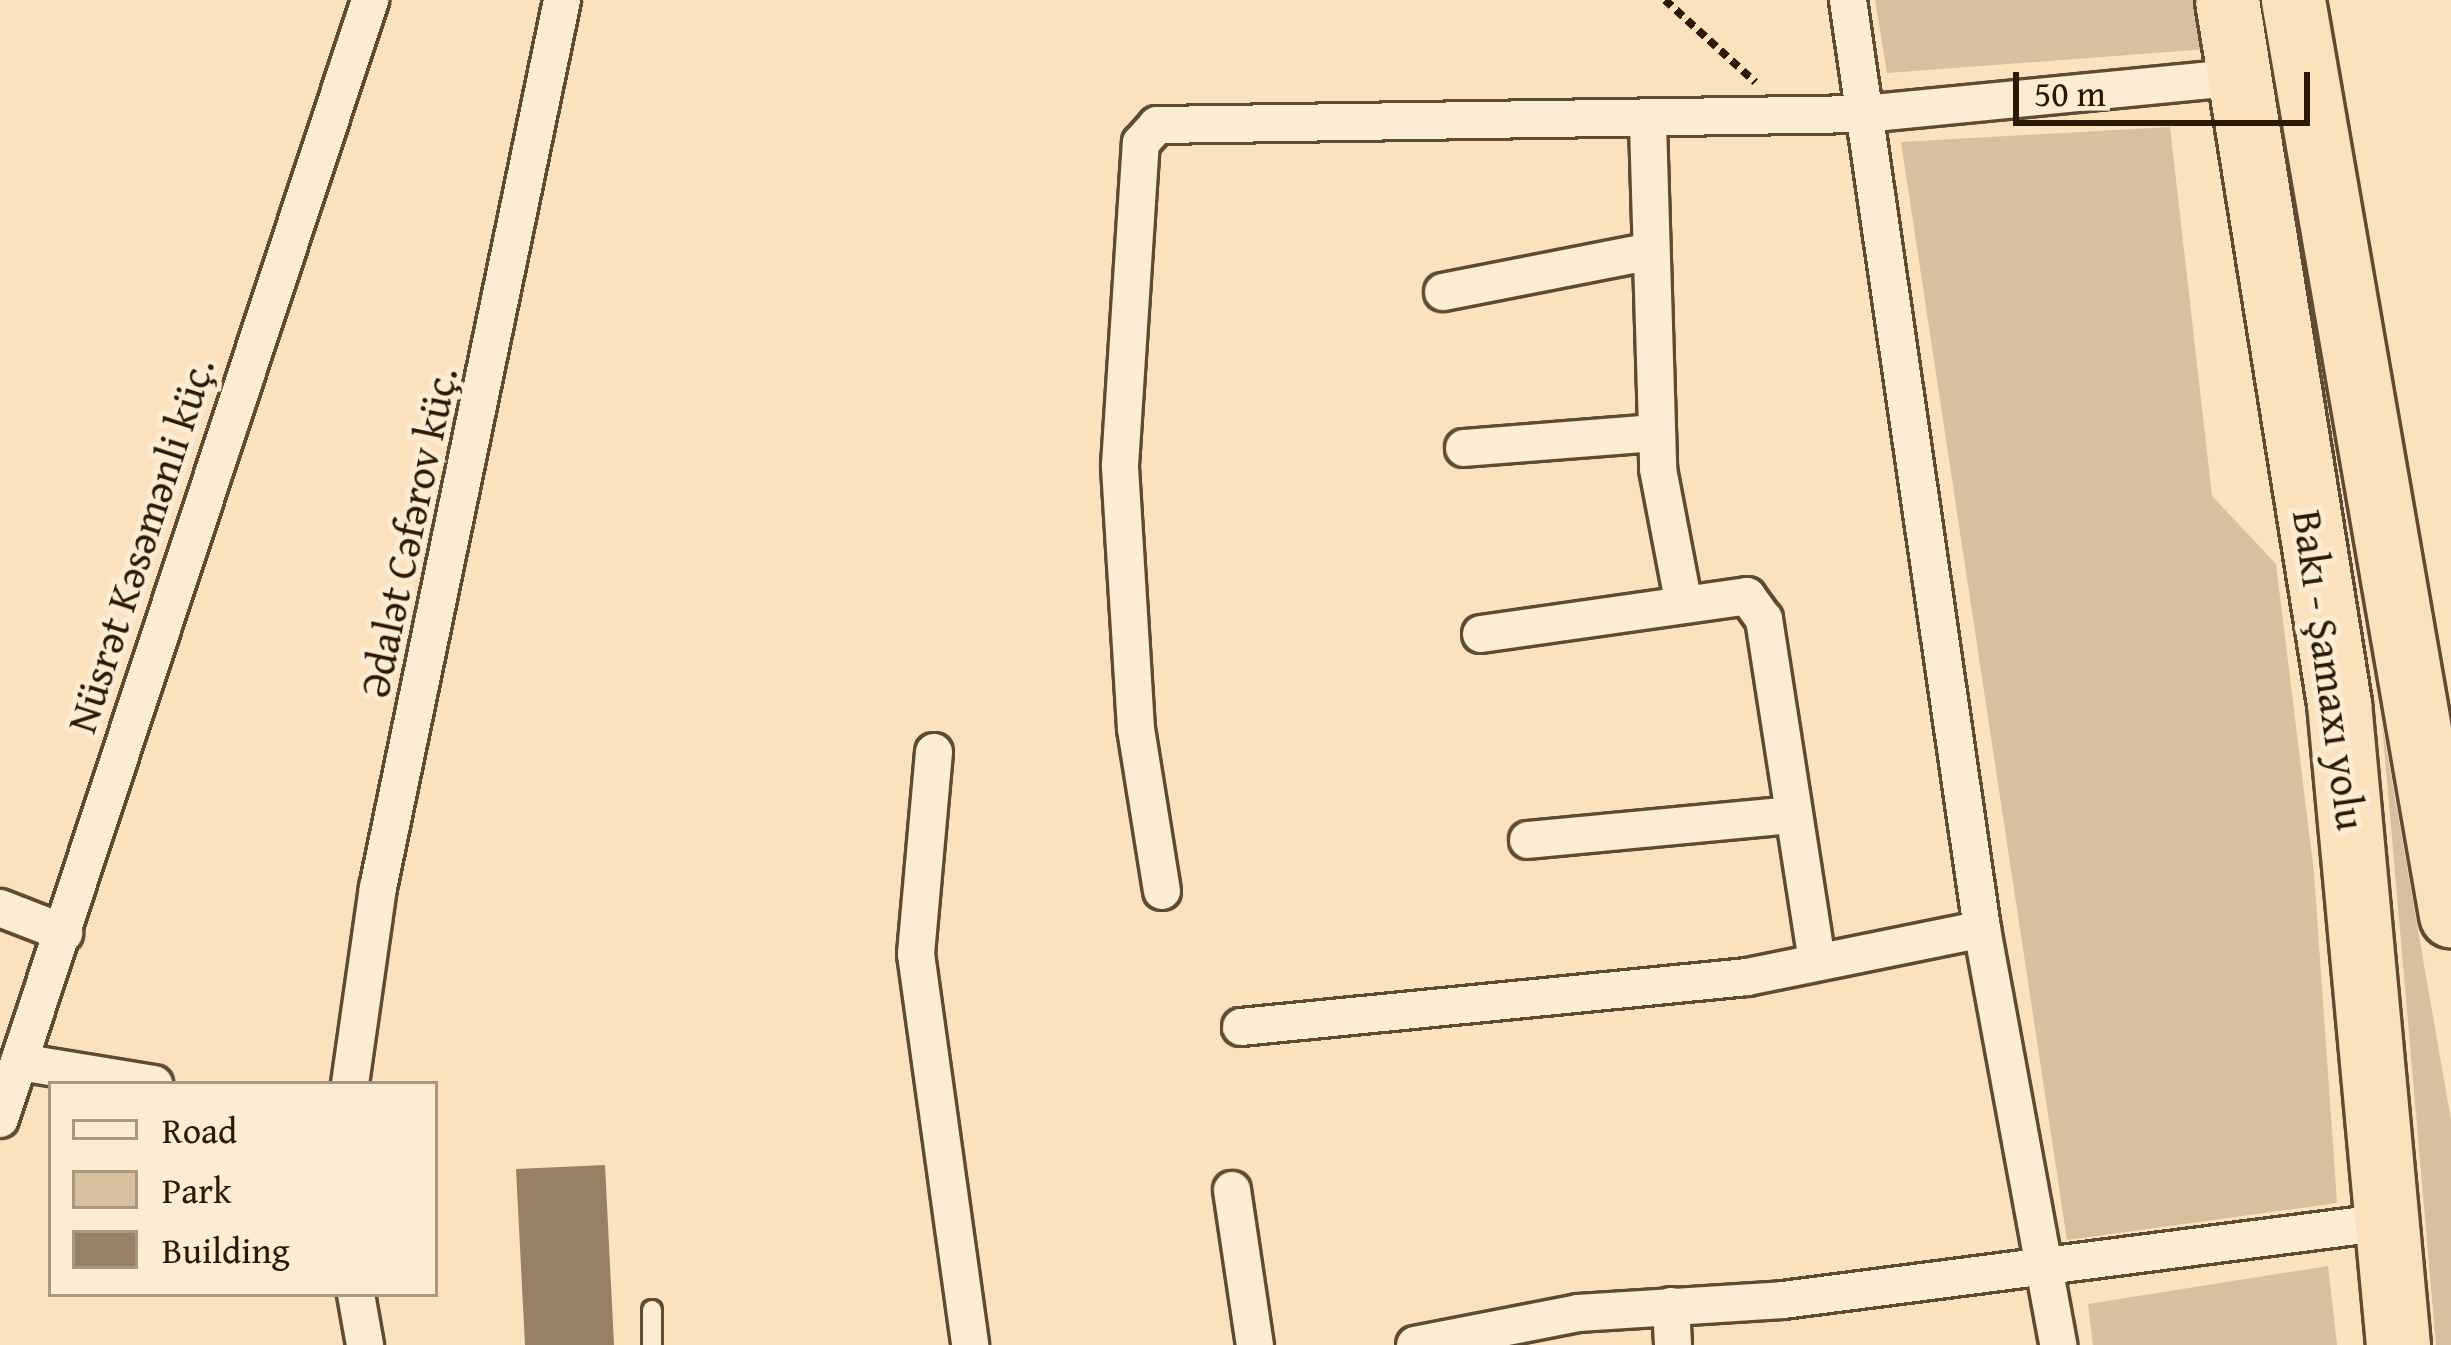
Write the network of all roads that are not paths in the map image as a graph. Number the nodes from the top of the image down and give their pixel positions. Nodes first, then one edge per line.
1 (370, 0) edge
2 (562, 0) edge
3 (1848, 0) edge
4 (2227, 0) edge
5 (2294, 0) edge
6 (2240, 77) junction
7 (1864, 114) junction
8 (1648, 124) junction
9 (1647, 252) junction
10 (1443, 292) dead end
11 (1656, 433) junction
12 (1464, 448) dead end
13 (1682, 600) junction
14 (1481, 634) dead end
15 (934, 752) dead end
16 (1794, 815) junction
17 (1528, 840) dead end
18 (1162, 891) dead end
19 (0, 908) edge
20 (2451, 915) edge
21 (1982, 929) junction
22 (64, 934) junction
23 (1817, 961) junction
24 (1241, 1027) dead end
25 (19, 1063) junction
26 (135, 1081) edge
27 (350, 1081) edge
28 (0, 1119) edge
29 (1232, 1190) dead end
30 (2387, 1222) junction
31 (2044, 1266) junction
32 (357, 1297) edge
33 (1670, 1306) junction
34 (652, 1310) dead end
35 (365, 1345) edge
36 (652, 1345) edge
37 (970, 1345) edge
38 (1255, 1345) edge
39 (1415, 1345) edge
40 (1672, 1345) edge
41 (2058, 1345) edge
42 (2398, 1345) edge

1 - 22 street, Nüsrət Kəsəmənli küç.
2 - 27 street, Ədalət Cəfərov küç.
3 - 7 street
4 - 6 highway, Bakı - Şamaxı yolu
5 - 20 highway, Bakı - Şamaxı yolu
6 - 7 street
6 - 30 highway, Bakı - Şamaxı yolu
7 - 8 street
7 - 21 street
8 - 9 street
8 - 18 street
9 - 10 street
9 - 11 street
11 - 12 street
11 - 13 street
13 - 14 street
13 - 16 street
15 - 37 street
16 - 17 street
16 - 23 street
19 - 22 street
21 - 23 street
21 - 31 street
22 - 25 street, Nüsrət Kəsəmənli küç.
23 - 24 street
25 - 26 street
25 - 28 street, Nüsrət Kəsəmənli küç.
29 - 38 street
30 - 31 street
30 - 42 highway, Bakı - Şamaxı yolu
31 - 33 street
31 - 41 street
32 - 35 street
33 - 39 street
33 - 40 street
34 - 36 lane

